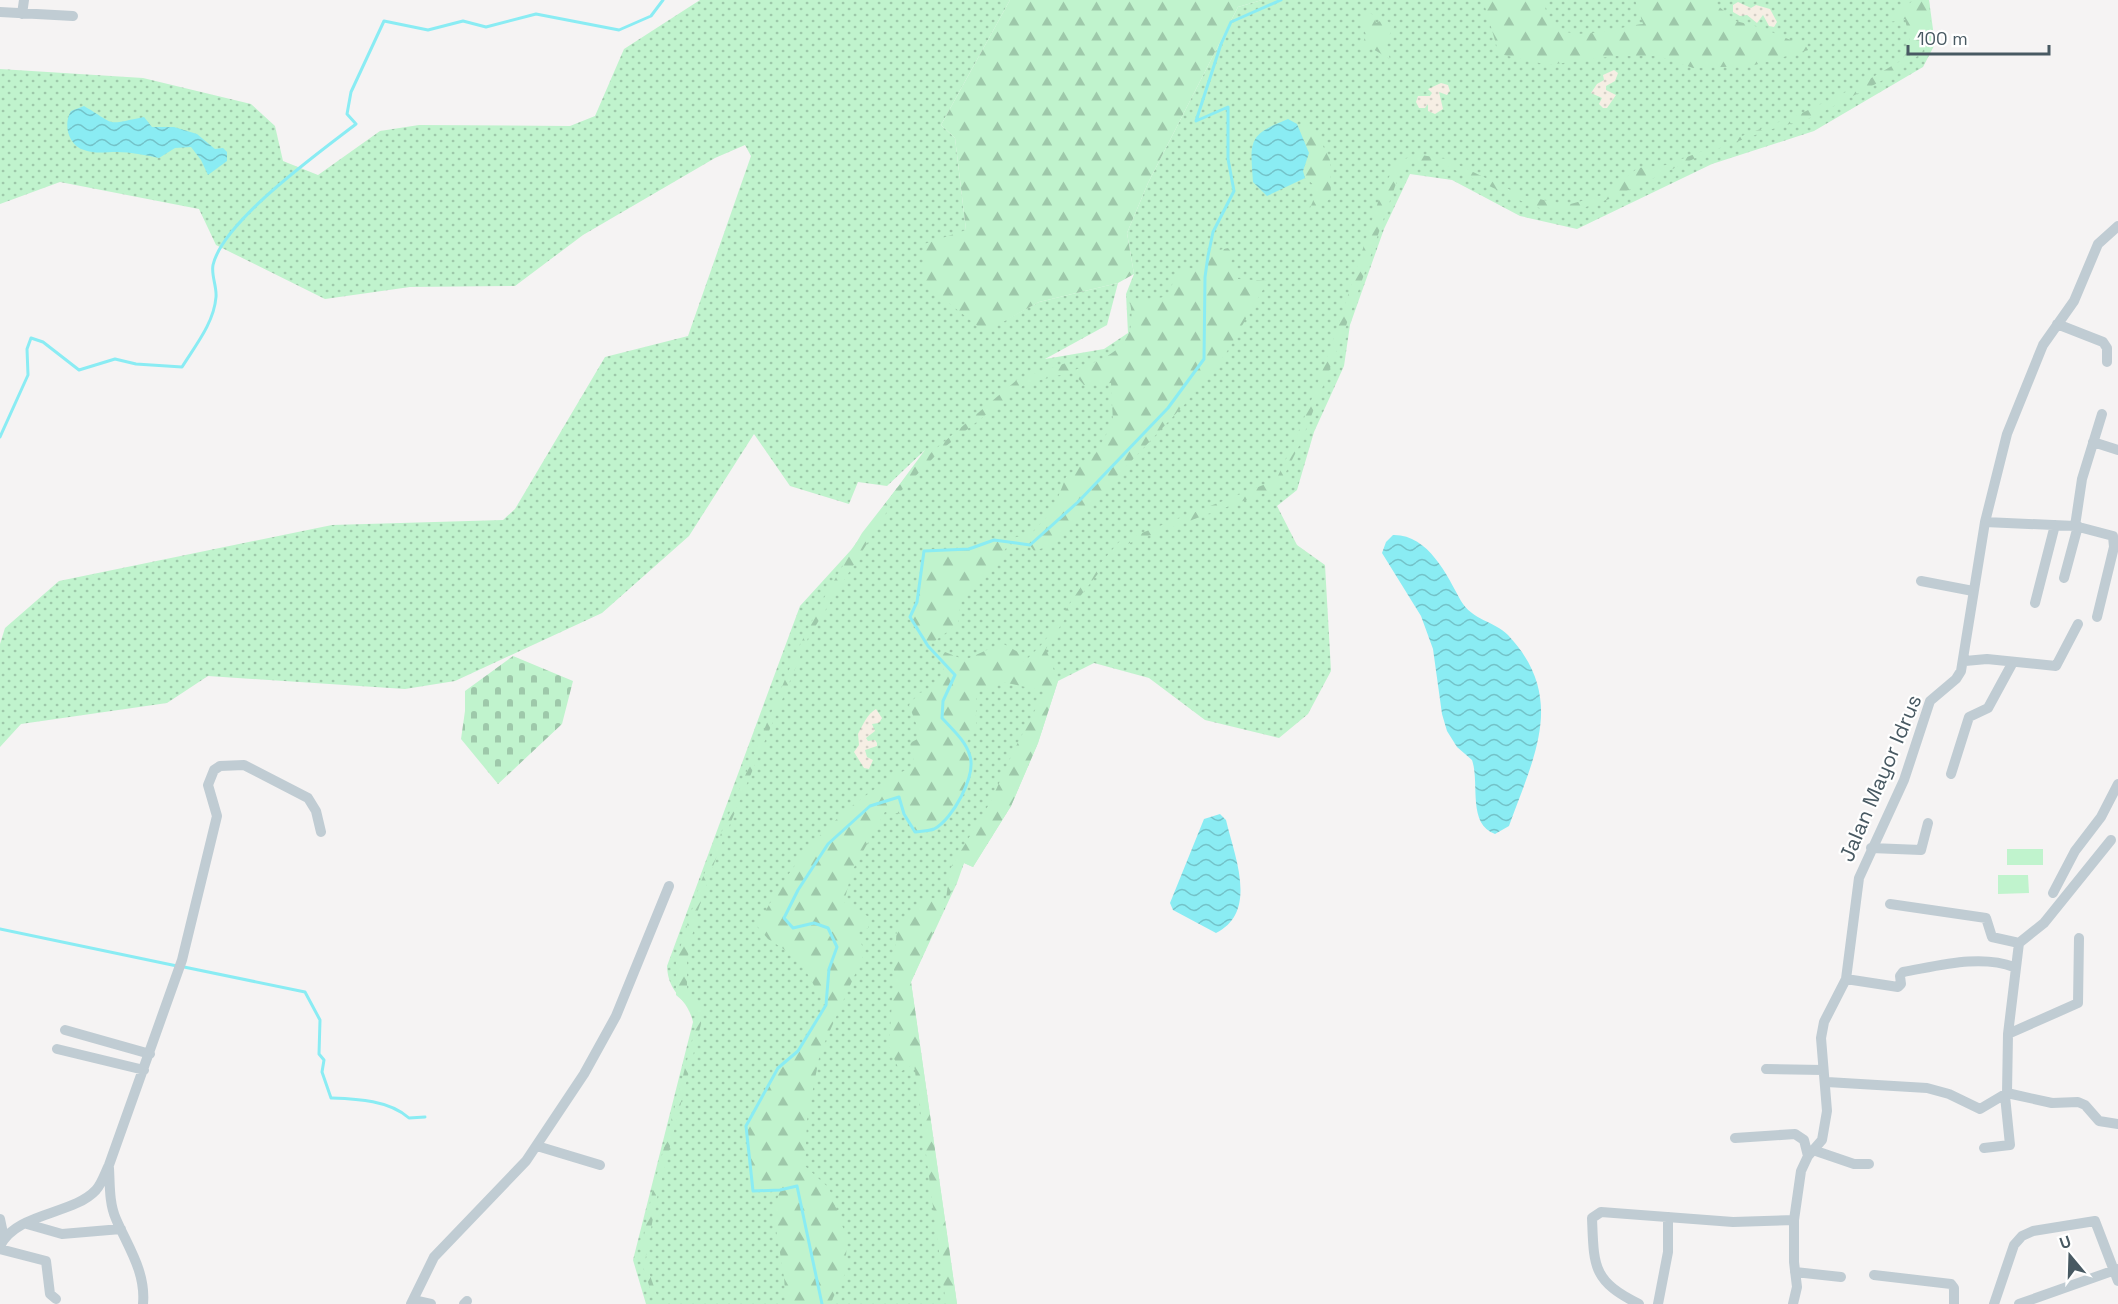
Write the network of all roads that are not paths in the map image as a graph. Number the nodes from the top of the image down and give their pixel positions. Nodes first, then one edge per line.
1 (24, 0) edge
2 (0, 12) edge
3 (22, 14) junction
4 (73, 16) dead end
5 (2118, 226) edge
6 (2057, 324) junction
7 (2107, 362) dead end
8 (2102, 414) dead end
9 (2093, 442) junction
10 (2118, 450) edge
11 (1985, 522) junction
12 (2055, 525) junction
13 (2076, 526) junction
14 (2064, 578) dead end
15 (1921, 581) dead end
16 (1973, 591) junction
17 (2035, 603) dead end
18 (2097, 617) dead end
19 (2078, 624) dead end
20 (1965, 661) junction
21 (2013, 662) junction
22 (1951, 774) dead end
23 (2118, 784) edge
24 (1928, 823) dead end
25 (321, 832) dead end
26 (2111, 840) dead end
27 (1871, 849) junction
28 (669, 886) dead end
29 (2052, 893) dead end
30 (1890, 904) dead end
31 (2079, 938) dead end
32 (2019, 943) junction
33 (2014, 967) junction
34 (1845, 979) junction
35 (65, 1030) dead end
36 (2008, 1034) junction
37 (57, 1049) dead end
38 (150, 1054) junction
39 (1766, 1069) dead end
40 (144, 1070) junction
41 (1823, 1070) junction
42 (1827, 1082) junction
43 (2006, 1095) junction
44 (2118, 1124) edge
45 (1735, 1138) dead end
46 (537, 1146) junction
47 (1984, 1148) dead end
48 (1810, 1153) junction
49 (1869, 1164) dead end
50 (109, 1165) junction
51 (600, 1165) dead end
52 (1668, 1217) junction
53 (0, 1218) edge
54 (1794, 1220) junction
55 (27, 1224) junction
56 (121, 1229) junction
57 (1, 1244) edge
58 (1795, 1272) junction
59 (2117, 1273) edge
60 (1874, 1275) dead end
61 (1841, 1277) dead end
62 (56, 1299) dead end
63 (412, 1302) edge
64 (143, 1304) edge
65 (431, 1304) edge
66 (1639, 1304) edge
67 (1658, 1304) edge
68 (1793, 1304) edge
69 (1954, 1304) edge
70 (1994, 1304) edge
71 (2019, 1304) edge

1 - 3 street
2 - 3 street
3 - 4 street
5 - 6 street, Jalan Mayor Idrus
6 - 7 street
6 - 11 street, Jalan Mayor Idrus
8 - 9 street
9 - 10 street
9 - 13 street
11 - 12 street
11 - 16 street, Jalan Mayor Idrus
12 - 13 street
12 - 17 street
13 - 14 street
13 - 18 street
15 - 16 street
16 - 20 street, Jalan Mayor Idrus
19 - 21 street
20 - 21 street
20 - 27 street, Jalan Mayor Idrus
21 - 22 street
23 - 29 street
24 - 27 street
25 - 38 street
26 - 32 street
27 - 34 street, Jalan Mayor Idrus
28 - 46 street
30 - 32 street
31 - 36 street
32 - 33 street
33 - 34 street
33 - 36 street
34 - 41 street, Jalan Mayor Idrus
35 - 38 street
36 - 43 street
37 - 40 street
38 - 40 street
39 - 41 street
40 - 50 street
41 - 42 street, Jalan Mayor Idrus
42 - 43 street
42 - 48 street, Jalan Mayor Idrus
43 - 44 street
43 - 47 street
45 - 48 street
46 - 51 street
46 - 63 street
48 - 49 street
48 - 54 street, Jalan Mayor Idrus
50 - 55 street
50 - 56 street
52 - 54 street
52 - 66 street
52 - 67 street
53 - 57 street
54 - 58 street, Jalan Mayor Idrus
55 - 56 street
55 - 57 street
56 - 64 street
57 - 62 street
58 - 61 street
58 - 68 street, Jalan Mayor Idrus
59 - 70 street
59 - 71 street
60 - 69 street
63 - 65 street

